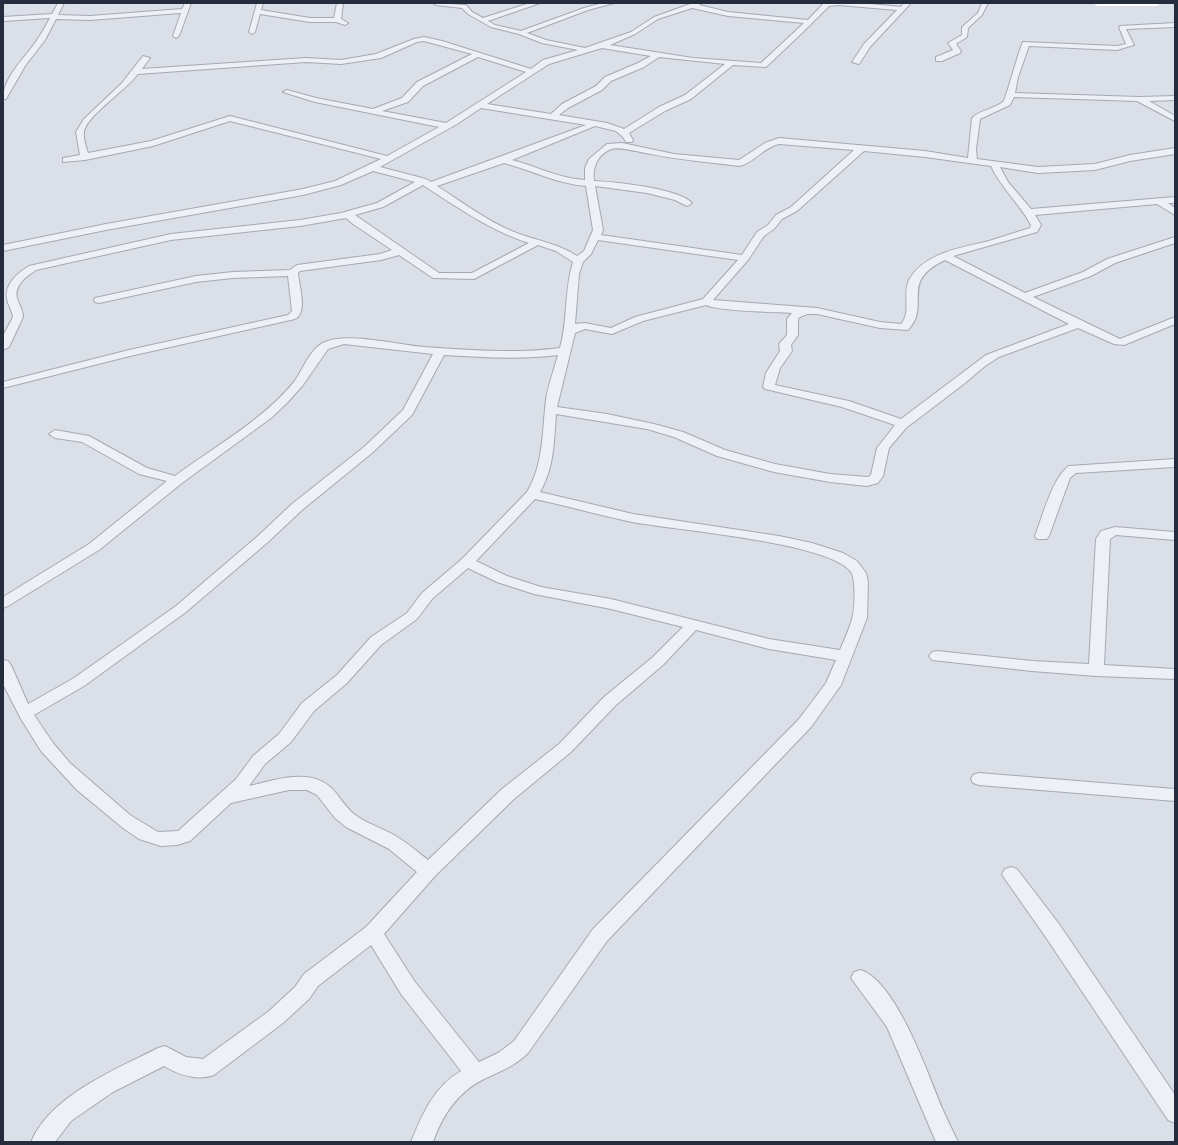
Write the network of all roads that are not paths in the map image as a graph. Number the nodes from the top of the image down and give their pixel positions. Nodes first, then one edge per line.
1 (61, 3) edge
2 (189, 3) edge
3 (260, 3) edge
4 (340, 3) edge
5 (436, 3) edge
6 (537, 3) edge
7 (611, 3) edge
8 (908, 3) edge
9 (985, 3) edge
10 (1097, 3) edge
11 (1157, 3) edge
12 (696, 5) edge
13 (903, 9) junction
14 (186, 11) junction
15 (259, 12) junction
16 (53, 17) junction
17 (3, 19) edge
18 (337, 20) junction
19 (483, 20) junction
20 (810, 22) junction
21 (345, 23) dead end
22 (1175, 25) edge
23 (252, 32) dead end
24 (521, 32) junction
25 (176, 36) dead end
26 (601, 46) junction
27 (587, 50) junction
28 (478, 54) junction
29 (659, 54) junction
30 (146, 58) dead end
31 (939, 59) dead end
32 (856, 62) dead end
33 (731, 63) junction
34 (531, 71) junction
35 (136, 72) junction
36 (287, 92) dead end
37 (1011, 95) junction
38 (3, 97) edge
39 (1175, 98) edge
40 (1139, 100) junction
41 (480, 104) junction
42 (372, 112) junction
43 (553, 118) junction
44 (1175, 119) edge
45 (591, 123) junction
46 (447, 126) junction
47 (624, 133) junction
48 (629, 147) junction
49 (862, 148) junction
50 (1175, 151) edge
51 (85, 156) junction
52 (389, 159) junction
53 (66, 160) dead end
54 (503, 160) junction
55 (973, 162) junction
56 (995, 166) junction
57 (372, 168) junction
58 (427, 183) junction
59 (590, 183) junction
60 (1175, 200) edge
61 (1160, 202) junction
62 (687, 203) dead end
63 (1175, 212) edge
64 (348, 214) junction
65 (1030, 214) junction
66 (596, 237) junction
67 (1175, 240) edge
68 (537, 242) junction
69 (3, 248) edge
70 (397, 249) junction
71 (946, 256) junction
72 (745, 258) junction
73 (578, 261) junction
74 (293, 273) junction
75 (1024, 297) junction
76 (99, 300) dead end
77 (707, 301) junction
78 (806, 310) junction
79 (1175, 320) edge
80 (1078, 324) junction
81 (570, 331) junction
82 (3, 347) edge
83 (440, 351) junction
84 (565, 351) junction
85 (3, 385) edge
86 (550, 410) junction
87 (903, 424) junction
88 (55, 434) dead end
89 (1175, 463) edge
90 (177, 480) junction
91 (532, 494) junction
92 (1042, 536) dead end
93 (1175, 536) edge
94 (467, 562) junction
95 (3, 603) edge
96 (692, 625) junction
97 (844, 656) junction
98 (937, 656) dead end
99 (3, 665) edge
100 (1096, 670) junction
101 (1175, 674) edge
102 (26, 713) junction
103 (979, 779) dead end
104 (1175, 795) edge
105 (229, 797) junction
106 (429, 871) junction
107 (1011, 874) dead end
108 (373, 933) junction
109 (861, 978) dead end
110 (475, 1073) junction
111 (1175, 1113) edge
112 (42, 1142) edge
113 (422, 1142) edge
114 (947, 1142) edge

1 - 16 street
2 - 14 street
3 - 15 street
4 - 18 street
5 - 19 street
6 - 19 street
7 - 24 street
8 - 13 street
9 - 31 street
10 - 11 street
12 - 20 street
12 - 26 street
13 - 20 street
13 - 32 street
14 - 16 street
14 - 25 street
15 - 18 street
15 - 23 street
16 - 17 street
16 - 38 street
18 - 21 street
19 - 24 street
20 - 33 street
22 - 37 street
24 - 27 street
26 - 27 street
26 - 29 street
27 - 34 street
28 - 34 street
28 - 35 street
28 - 42 street
29 - 33 street
29 - 43 street
30 - 35 street
33 - 47 street
34 - 41 street
35 - 51 street
36 - 42 street
37 - 40 street
37 - 55 street
39 - 40 street
40 - 44 street
41 - 43 street
41 - 46 street
42 - 46 street
43 - 45 street
45 - 47 street
45 - 54 street
46 - 52 street
47 - 48 street
48 - 49 street
48 - 59 street
49 - 55 street
49 - 72 street
50 - 56 street
51 - 52 street
51 - 53 street
52 - 57 street
54 - 58 street
54 - 59 street
55 - 56 street
56 - 65 street
57 - 58 street
57 - 69 street
58 - 64 street
58 - 68 street
59 - 62 street
59 - 66 street
60 - 61 street
61 - 63 street
61 - 65 street
64 - 70 street
64 - 82 street
65 - 71 street
66 - 72 street
66 - 73 street
67 - 75 street
68 - 70 street
68 - 73 street
70 - 74 street
71 - 75 street
71 - 78 street
72 - 77 street
73 - 81 street
74 - 76 street
74 - 85 street
75 - 80 street
77 - 78 street
77 - 81 street
78 - 87 street
79 - 80 street
80 - 87 street
81 - 84 street
83 - 84 street
83 - 90 street
83 - 102 street
84 - 86 street
86 - 87 street
86 - 91 street
88 - 90 street
89 - 92 street
90 - 95 street
91 - 94 street
91 - 97 street
93 - 100 street
94 - 96 street
94 - 105 street
96 - 97 street
96 - 106 street
97 - 110 street
98 - 100 street
99 - 102 street
100 - 101 street
102 - 105 street
103 - 104 street
105 - 106 street
106 - 108 street
107 - 111 street
108 - 110 street
108 - 112 street
109 - 114 street
110 - 113 street

